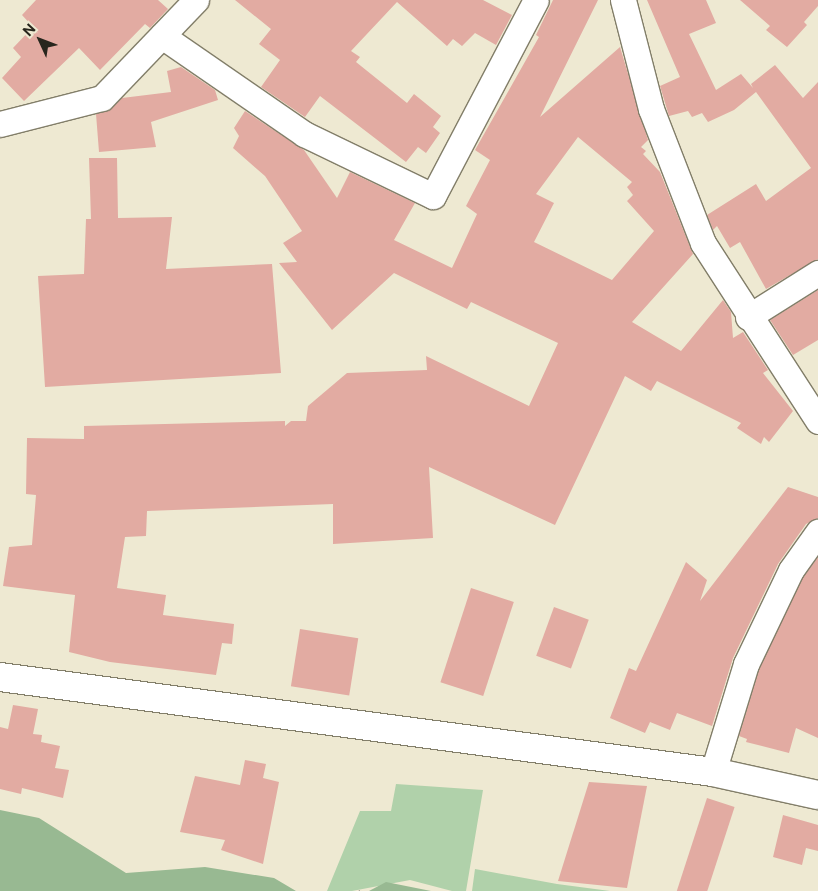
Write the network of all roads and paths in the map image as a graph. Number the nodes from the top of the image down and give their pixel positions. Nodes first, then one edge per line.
1 (196, 0) edge
2 (536, 0) edge
3 (623, 0) edge
4 (162, 36) junction
5 (0, 124) edge
6 (818, 273) edge
7 (748, 316) junction
8 (818, 421) edge
9 (818, 532) edge
10 (0, 677) edge
11 (713, 772) junction
12 (818, 795) edge

1 - 4 street
2 - 4 street
3 - 7 street
4 - 5 street
6 - 7 street
7 - 8 street
9 - 11 street
10 - 11 street
11 - 12 street

